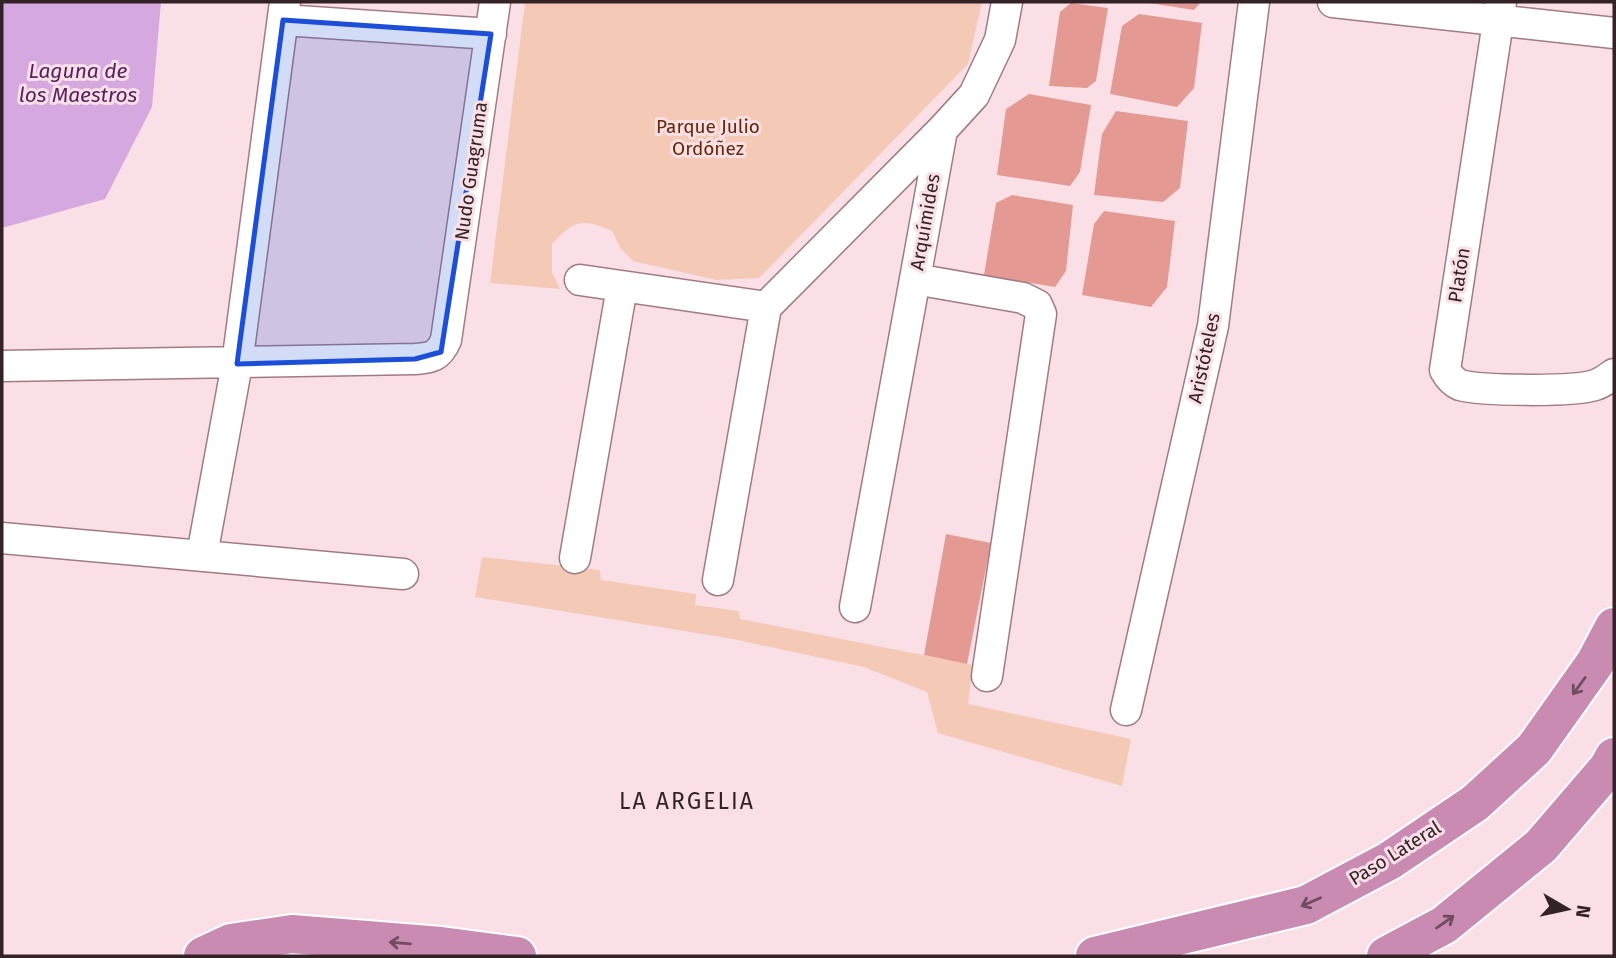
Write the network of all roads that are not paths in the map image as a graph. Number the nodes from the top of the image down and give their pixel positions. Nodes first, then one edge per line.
1 (495, 2) edge
2 (1007, 2) edge
3 (1254, 2) edge
4 (1333, 2) edge
5 (284, 11) edge
6 (1500, 11) edge
7 (1614, 33) edge
8 (491, 34) junction
9 (942, 130) junction
10 (915, 279) junction
11 (580, 280) dead end
12 (622, 287) junction
13 (766, 307) junction
14 (237, 364) junction
15 (2, 366) edge
16 (1614, 374) edge
17 (2, 538) edge
18 (202, 555) junction
19 (575, 558) dead end
20 (403, 574) dead end
21 (718, 580) dead end
22 (855, 607) dead end
23 (1614, 627) edge
24 (987, 676) dead end
25 (1126, 710) dead end
26 (1614, 757) edge
27 (203, 956) edge
28 (517, 956) edge
29 (1095, 956) edge
30 (1386, 956) edge

1 - 8 street, Nudo Guagruma
2 - 9 street
3 - 25 street, Aristóteles
4 - 6 street
5 - 8 street
5 - 14 street
6 - 7 street
6 - 16 street, Platón
8 - 14 street, Nudo Guagruma
9 - 10 street, Arquímides
9 - 13 street
10 - 22 street
10 - 24 street, Arquímides
11 - 12 street
12 - 13 street
12 - 19 street
13 - 21 street
14 - 15 street
14 - 18 street
17 - 18 street
18 - 20 street
23 -> 29 highway, Paso Lateral
30 -> 26 highway
28 -> 27 highway

